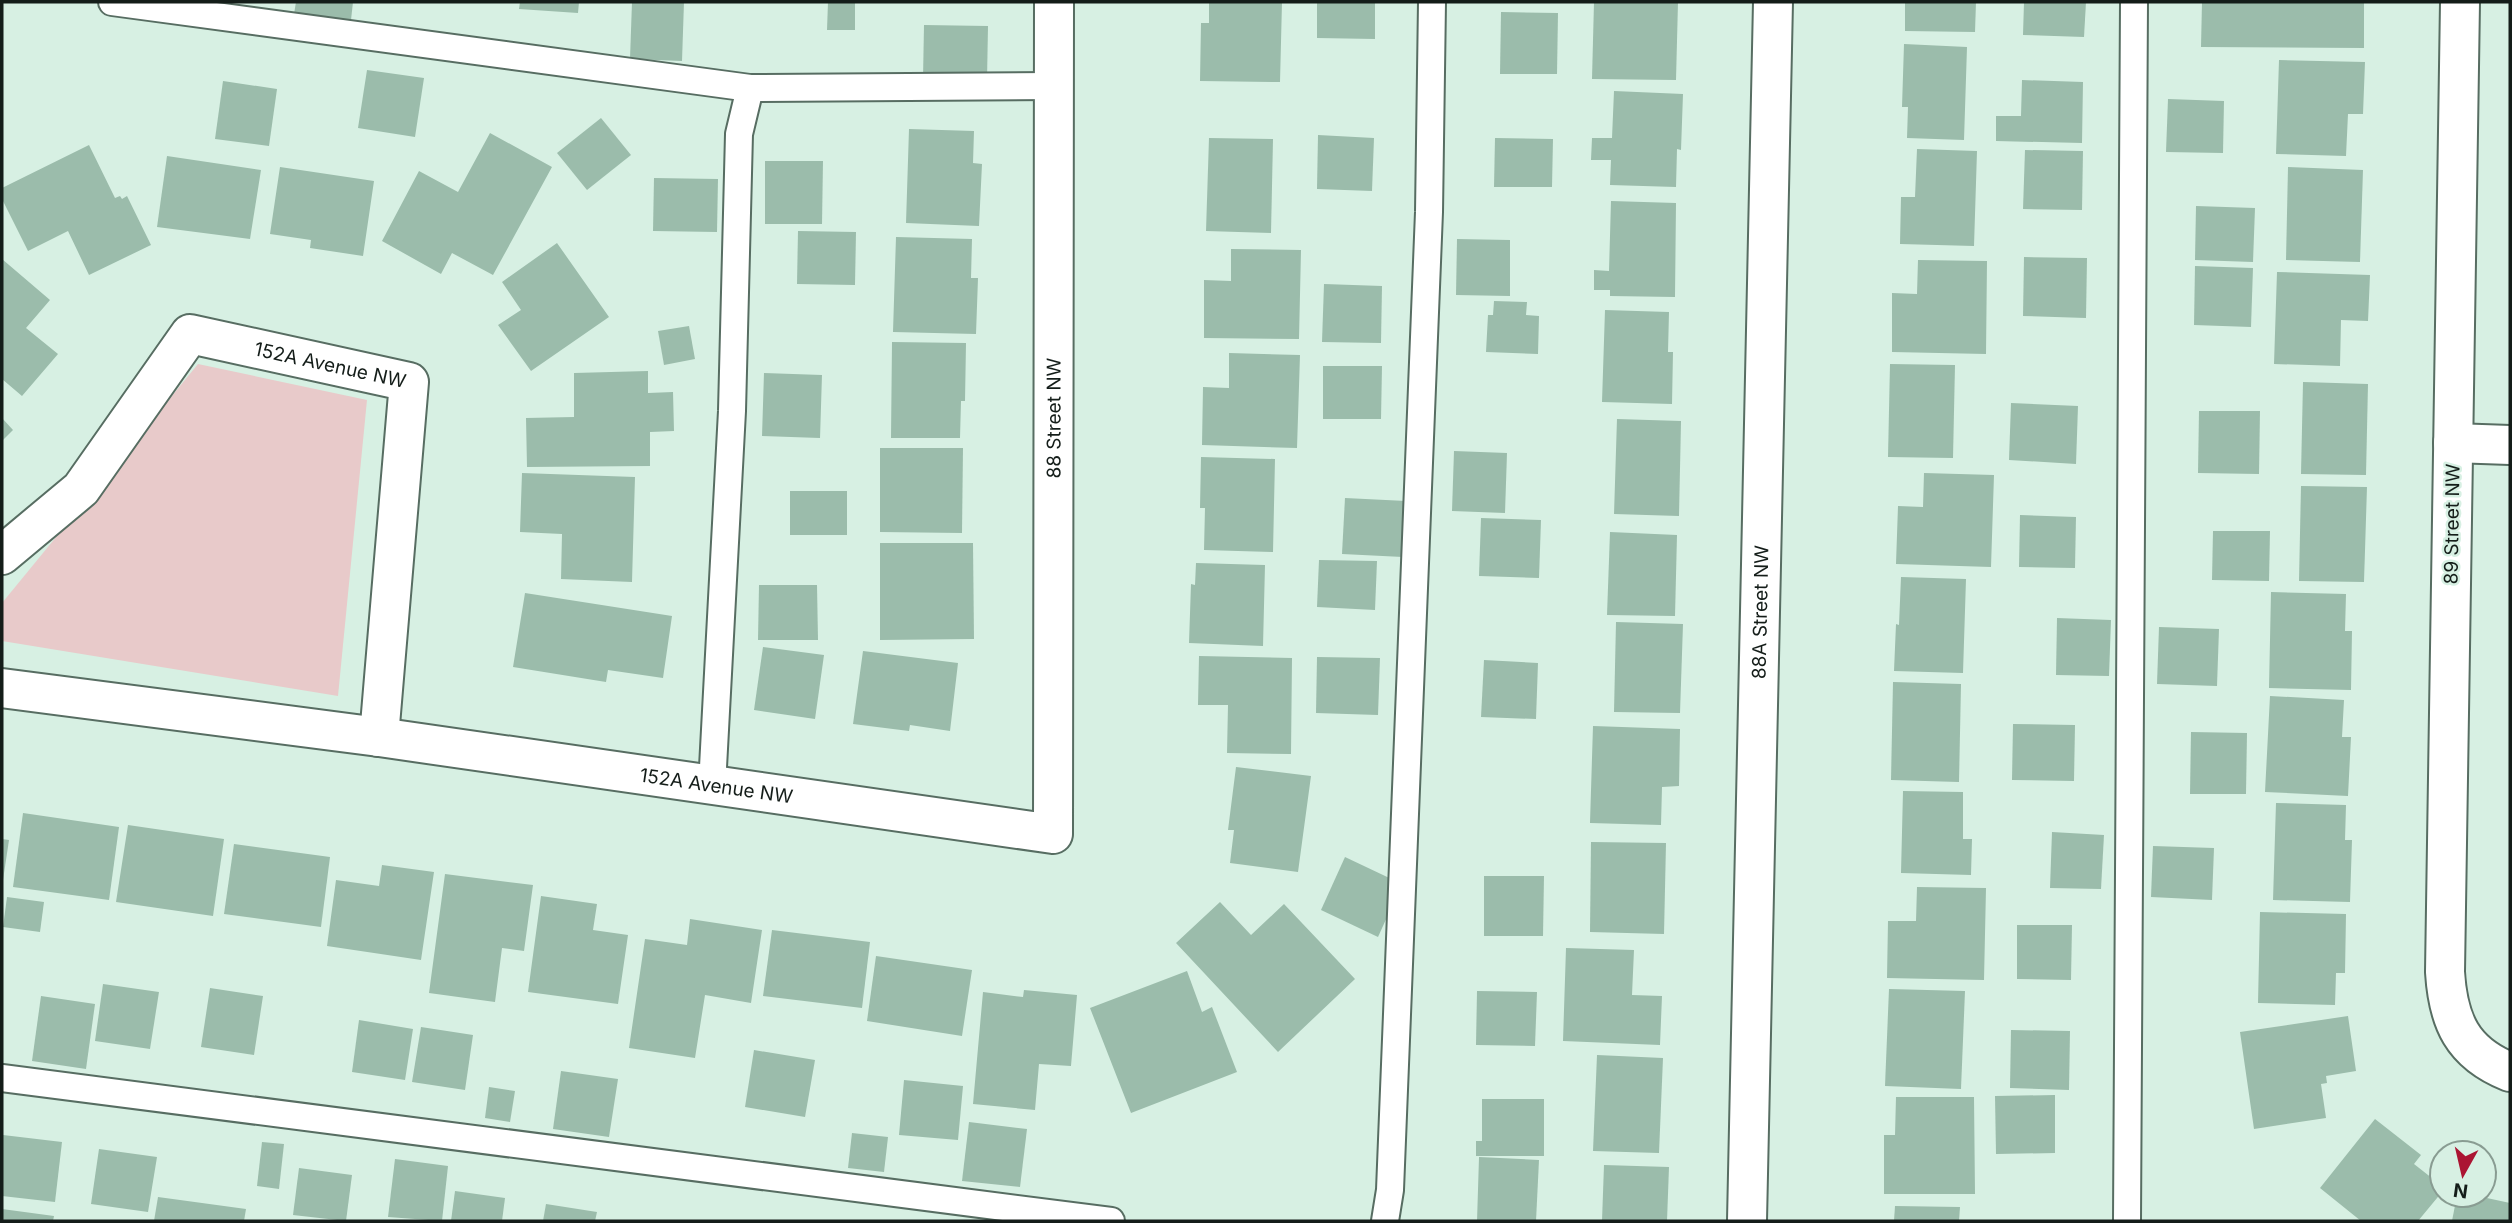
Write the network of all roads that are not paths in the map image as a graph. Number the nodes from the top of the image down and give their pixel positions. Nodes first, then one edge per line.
1 (112, 2) edge
2 (1054, 2) edge
3 (1432, 2) edge
4 (1773, 2) edge
5 (2134, 2) edge
6 (2460, 2) edge
7 (1053, 86) junction
8 (750, 88) junction
9 (2453, 443) junction
10 (2510, 445) edge
11 (2, 555) edge
12 (2, 688) edge
13 (379, 737) junction
14 (712, 786) junction
15 (1053, 834) joint
16 (2510, 1072) edge
17 (2, 1078) edge
18 (1111, 1221) edge
19 (1385, 1221) edge
20 (1747, 1221) edge
21 (2127, 1221) edge

1 - 8 lane
2 - 7 street, 88 Street NW
3 - 19 lane
4 - 20 street, 88A Street NW
5 - 21 lane
6 - 9 street, 89 Street NW
7 - 8 lane
7 - 15 street, 88 Street NW
8 - 14 lane
9 - 10 street
9 - 16 street, 89 Street NW
11 - 13 street, 152A Avenue NW
12 - 13 street, 152A Avenue NW
13 - 14 street, 152A Avenue NW
14 - 15 street, 152A Avenue NW
17 - 18 lane

